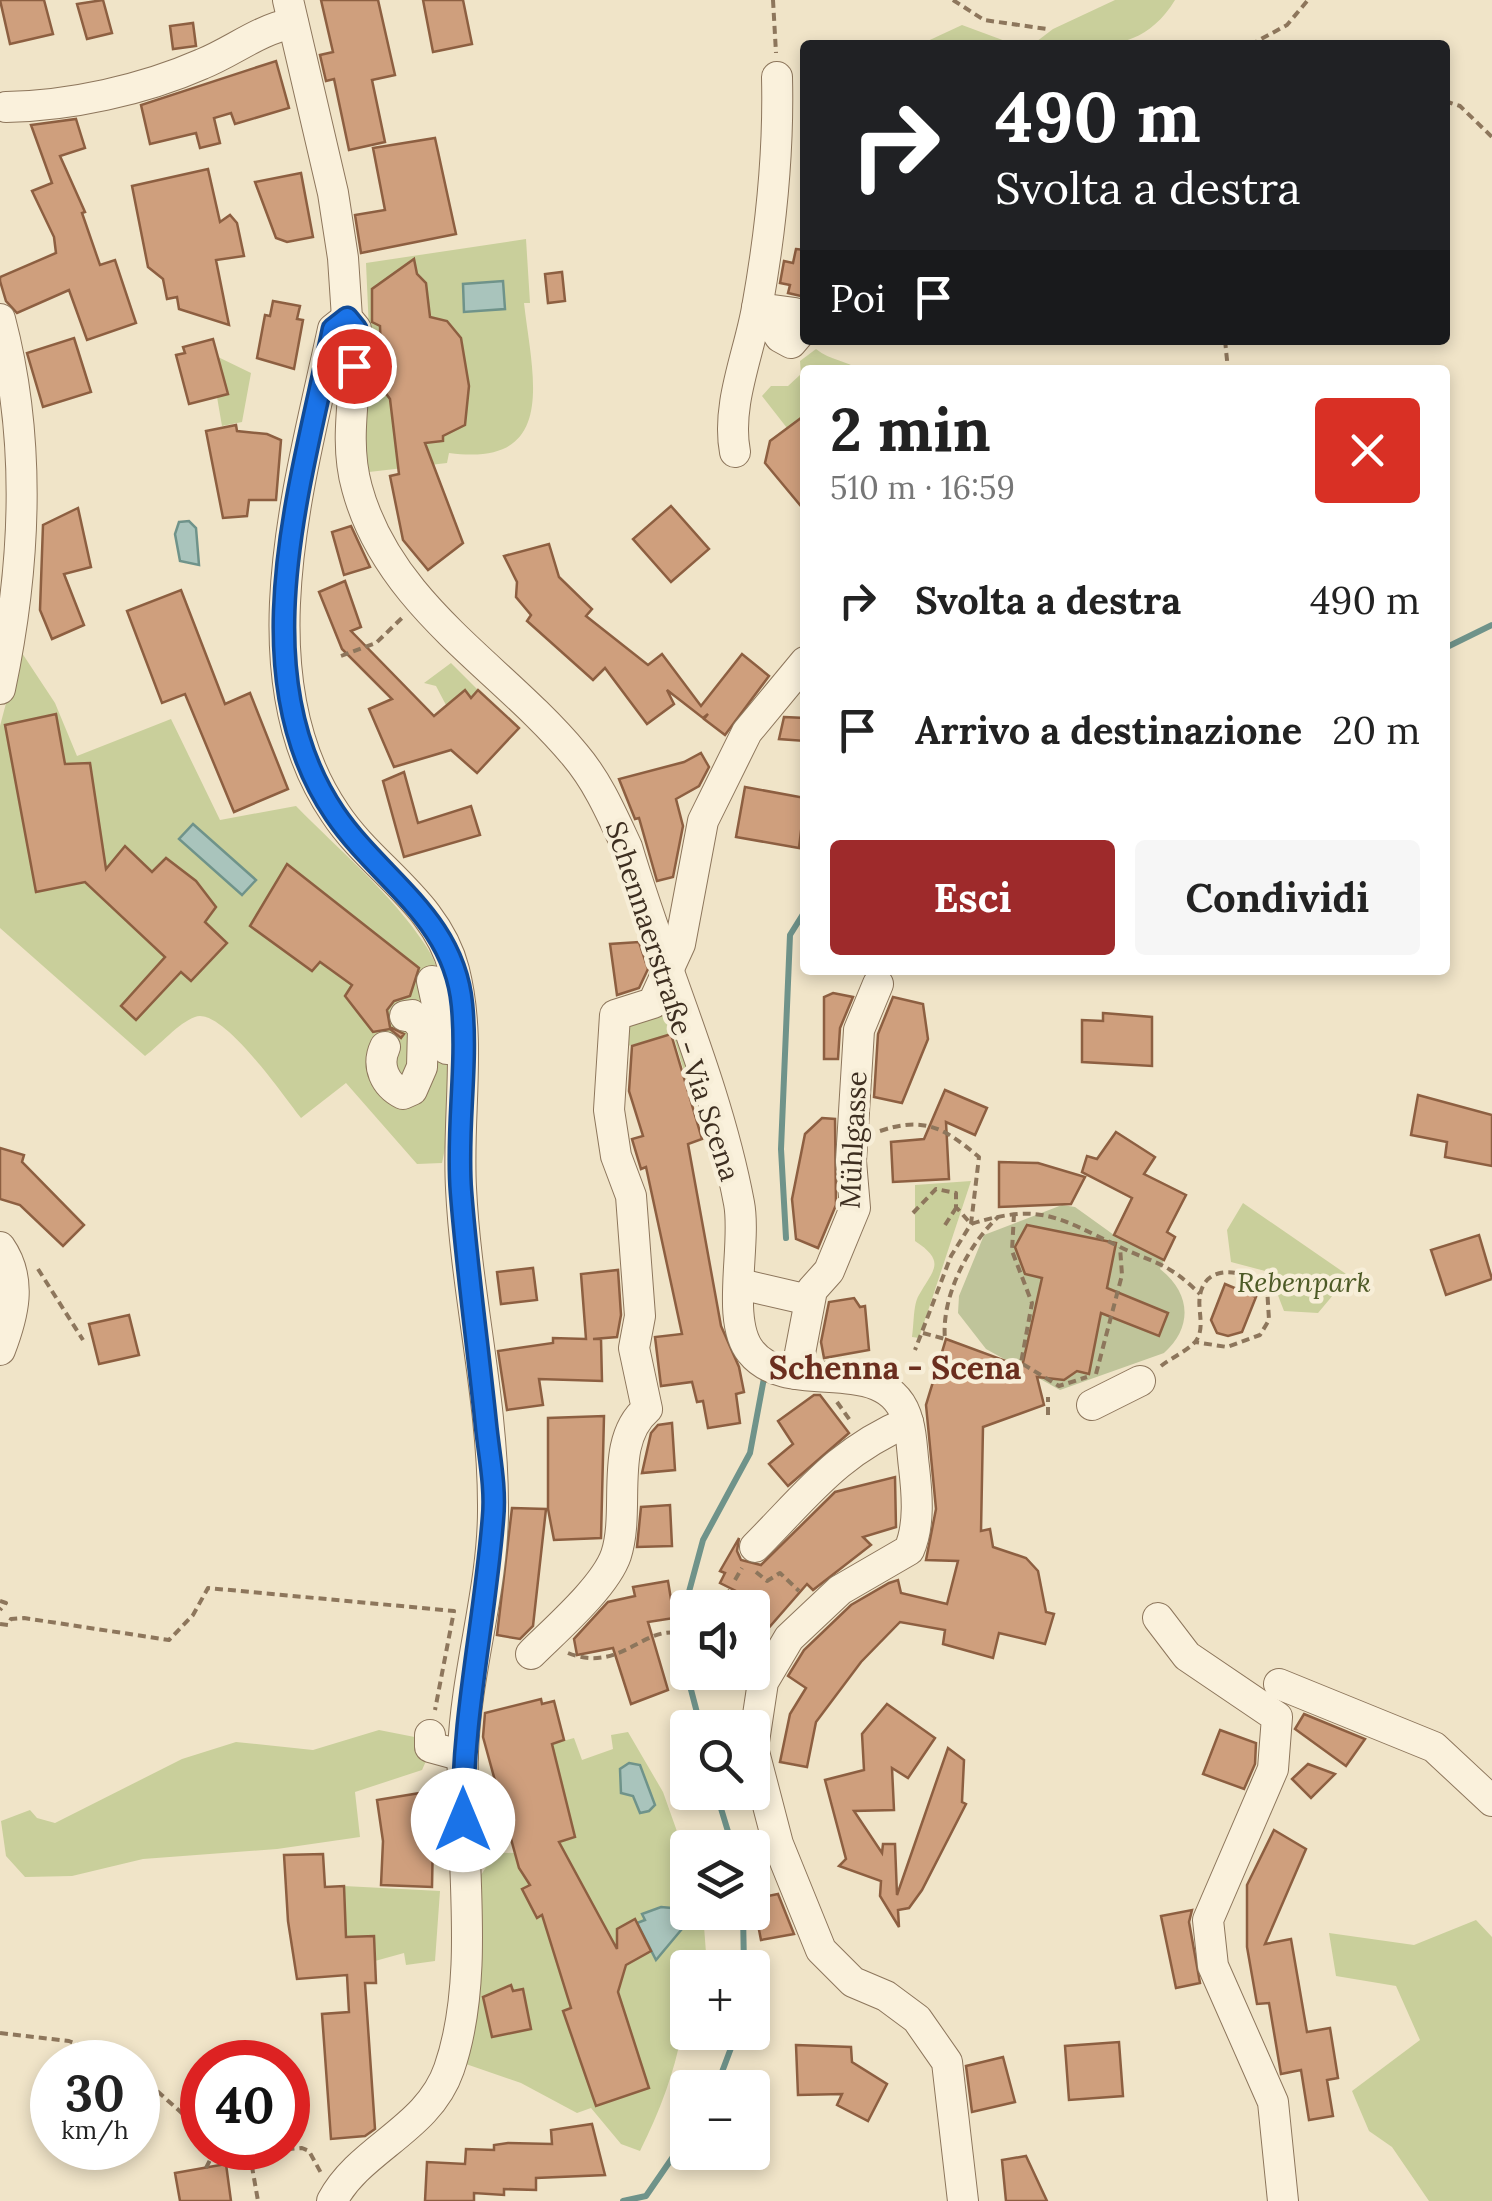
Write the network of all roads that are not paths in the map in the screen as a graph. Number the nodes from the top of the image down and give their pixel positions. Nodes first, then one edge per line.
1 (291, 12) edge
2 (776, 78) road end
3 (2, 109) edge
4 (347, 318) junction
5 (0, 319) edge
6 (735, 452) dead end
7 (800, 668) edge
8 (0, 688) edge
9 (666, 967) junction
10 (432, 981) dead end
11 (878, 984) dead end
12 (405, 1016) dead end
13 (385, 1047) dead end
14 (450, 1076) dead end
15 (0, 1248) edge
16 (740, 1284) junction
17 (810, 1295) junction
18 (0, 1350) edge
19 (786, 1372) junction
20 (1140, 1380) road end
21 (1092, 1405) dead end
22 (908, 1422) junction
23 (750, 1555) road end
24 (1158, 1618) dead end
25 (531, 1654) dead end
26 (1279, 1684) dead end
27 (430, 1735) road end
28 (463, 1756) junction
29 (1492, 1801) edge
30 (326, 2191) edge
31 (963, 2201) edge
32 (1283, 2201) edge

1 - 3 street
1 - 4 street, Schennaerstraße - Via Scena
2 - 6 street
4 - 9 street, Schennaerstraße - Via Scena
4 - 28 street
5 - 8 street
7 - 9 street
9 - 16 street, Schennaerstraße - Via Scena
9 - 25 street
10 - 14 street
11 - 17 street, Mühlgasse
12 - 13 street
15 - 18 street
16 - 17 street
16 - 19 street, Schennaerstraße - Via Scena
17 - 19 street, Mühlgasse
19 - 22 street
20 - 21 street
22 - 23 street
22 - 31 street
24 - 32 street
26 - 29 street
27 - 28 street
28 - 30 street

